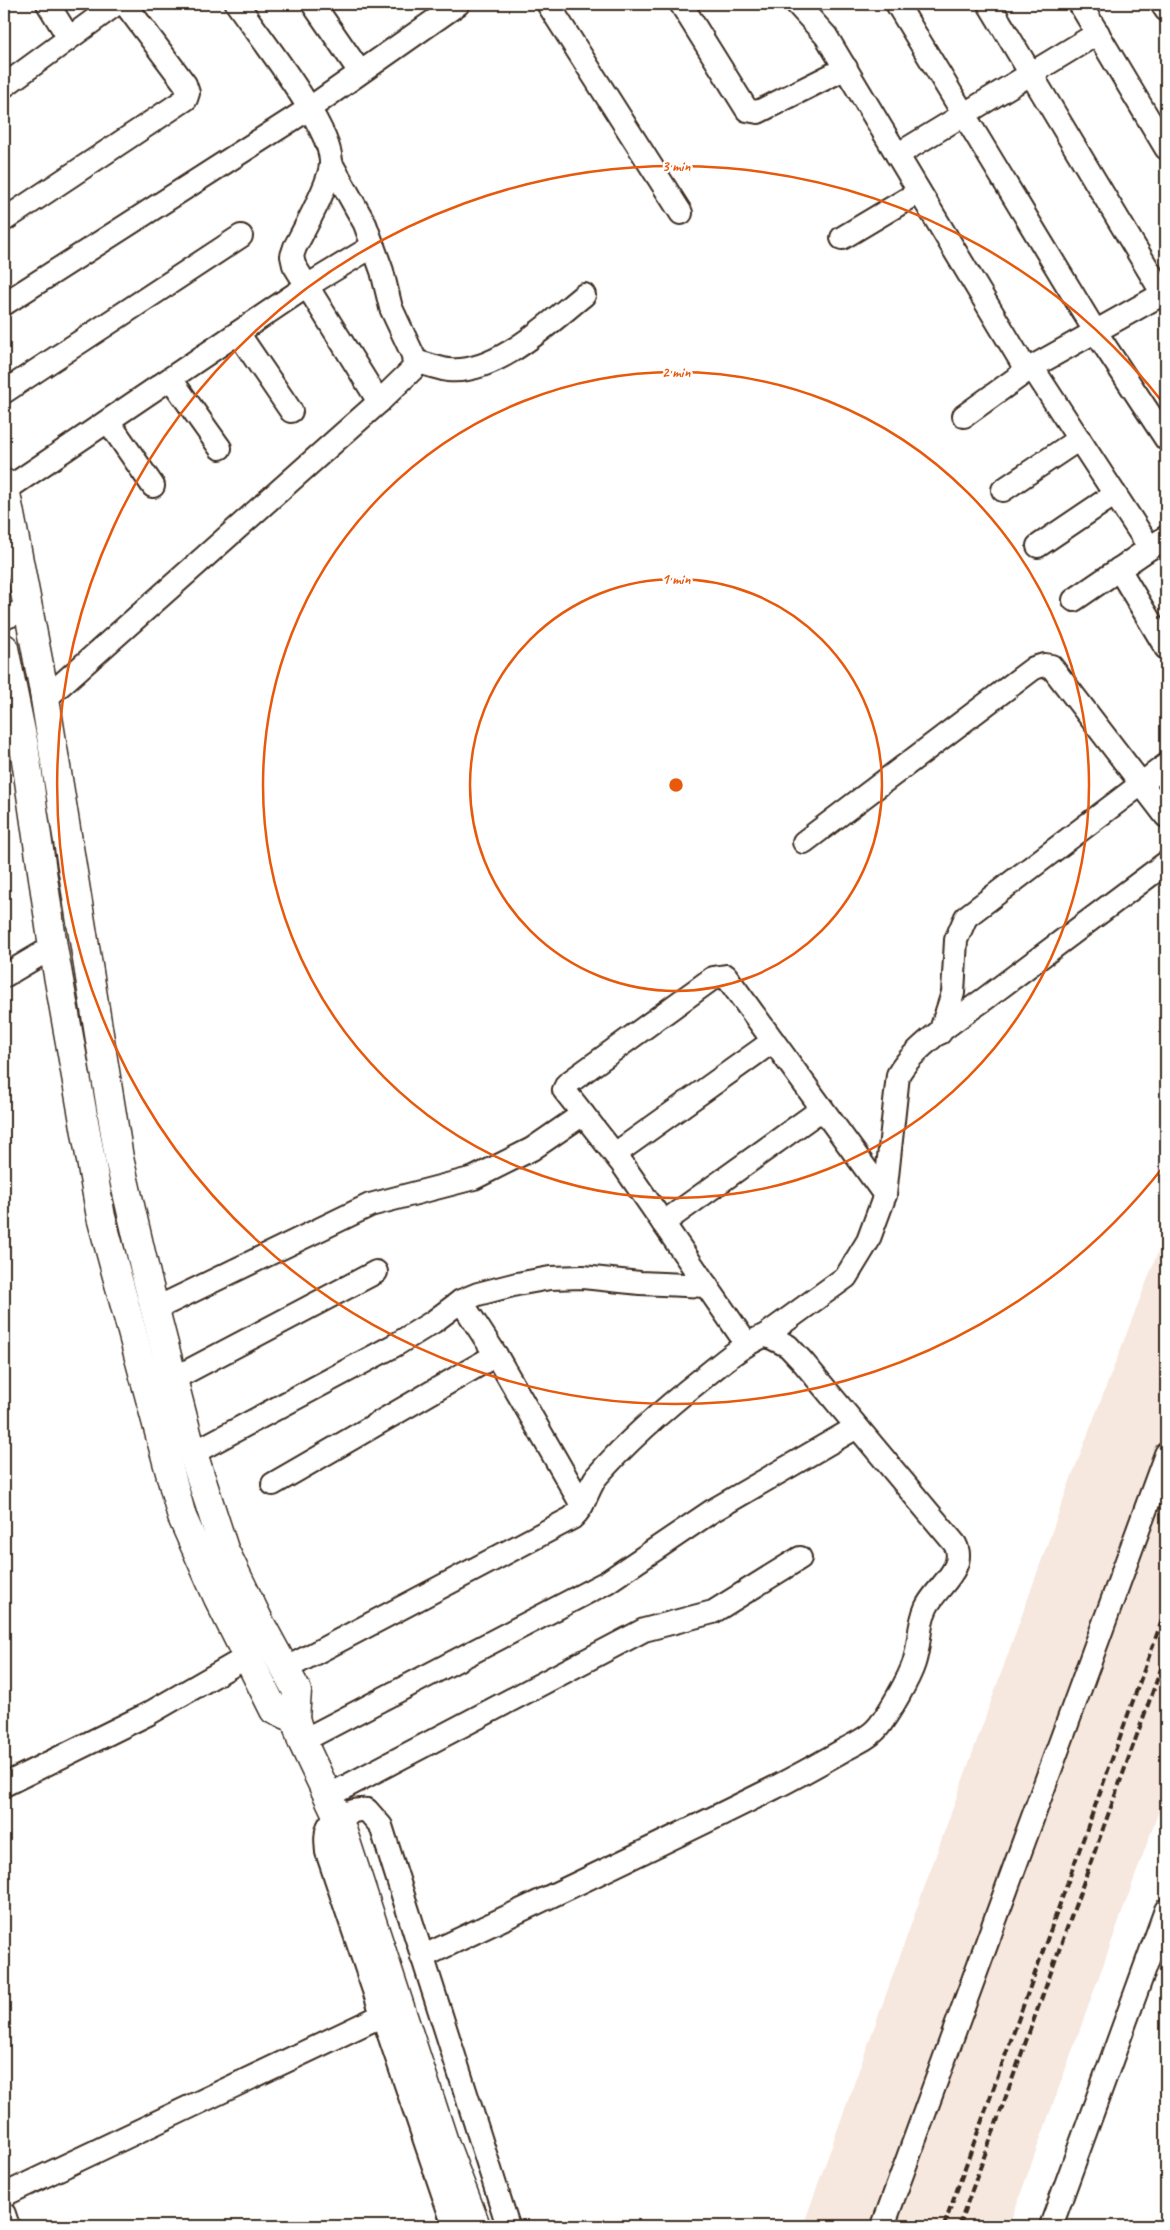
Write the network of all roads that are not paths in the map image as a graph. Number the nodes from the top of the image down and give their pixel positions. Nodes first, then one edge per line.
1 (48, 4) edge
2 (116, 4) edge
3 (125, 4) edge
4 (237, 4) edge
5 (313, 4) edge
6 (458, 4) edge
7 (548, 4) edge
8 (682, 4) edge
9 (797, 4) edge
10 (897, 4) edge
11 (989, 4) edge
12 (1080, 4) edge
13 (1162, 4) edge
14 (1166, 10) edge
15 (1098, 33) junction
16 (69, 38) junction
17 (846, 68) junction
18 (360, 72) junction
19 (1030, 73) junction
20 (4, 86) edge
21 (310, 108) junction
22 (964, 115) junction
23 (1166, 148) edge
24 (897, 155) junction
25 (331, 163) junction
26 (919, 192) junction
27 (681, 213) dead end
28 (4, 220) edge
29 (241, 236) dead end
30 (842, 238) dead end
31 (373, 246) junction
32 (307, 286) junction
33 (584, 295) dead end
34 (1165, 295) edge
35 (4, 304) edge
36 (1095, 331) junction
37 (238, 333) junction
38 (415, 361) junction
39 (1030, 369) junction
40 (171, 379) junction
41 (4, 392) edge
42 (379, 402) junction
43 (291, 411) dead end
44 (964, 416) dead end
45 (108, 421) junction
46 (1079, 439) junction
47 (1166, 439) edge
48 (220, 448) dead end
49 (153, 486) dead end
50 (5, 488) edge
51 (1002, 490) dead end
52 (1115, 494) junction
53 (1158, 543) edge
54 (1038, 546) dead end
55 (1119, 569) junction
56 (1074, 600) dead end
57 (15, 613) edge
58 (4, 648) edge
59 (1166, 648) edge
60 (7, 683) edge
61 (45, 699) junction
62 (1166, 765) edge
63 (1142, 783) junction
64 (1166, 816) edge
65 (804, 842) dead end
66 (1166, 863) edge
67 (53, 947) junction
68 (4, 976) edge
69 (940, 1033) junction
70 (773, 1041) junction
71 (822, 1109) junction
72 (583, 1114) junction
73 (615, 1154) junction
74 (885, 1195) junction
75 (663, 1223) junction
76 (376, 1272) dead end
77 (706, 1286) junction
78 (461, 1301) junction
79 (154, 1309) junction
80 (756, 1339) junction
81 (496, 1355) junction
82 (173, 1379) junction
83 (857, 1427) junction
84 (193, 1453) junction
85 (1166, 1454) edge
86 (273, 1484) dead end
87 (582, 1506) junction
88 (800, 1558) dead end
89 (247, 1657) junction
90 (285, 1669) junction
91 (299, 1729) junction
92 (4, 1785) edge
93 (337, 1817) junction
94 (1166, 1910) edge
95 (422, 1957) junction
96 (383, 2014) junction
97 (4, 2195) edge
98 (4, 2214) edge
99 (8, 2226) edge
100 (454, 2226) edge
101 (476, 2226) edge
102 (508, 2226) edge
103 (882, 2226) edge
104 (1051, 2226) edge

1 - 16 street
2 - 16 street
3 - 28 street
4 - 21 street
5 - 18 street
6 - 18 street
7 - 27 street
8 - 17 street
9 - 17 street
10 - 22 street
11 - 19 street
12 - 15 street
13 - 14 street
15 - 19 street
15 - 23 street
16 - 20 street
17 - 24 street
18 - 21 street
19 - 22 street
19 - 34 street
21 - 25 street
21 - 35 street
22 - 24 street
22 - 36 street
24 - 26 street
25 - 31 street
25 - 32 street
26 - 30 street
26 - 39 street
29 - 41 street
31 - 32 street
31 - 38 street
32 - 37 street
32 - 42 street
33 - 38 street
34 - 36 street
36 - 39 street
36 - 47 street
37 - 40 street
37 - 43 street
38 - 42 street
39 - 44 street
39 - 46 street
40 - 45 street
40 - 48 street
42 - 61 street
45 - 49 street
45 - 50 street
46 - 51 street
46 - 52 street
50 - 57 main road
52 - 53 street
52 - 54 street
53 - 55 street
55 - 56 street
55 - 59 street
57 - 61 main road
58 - 60 main road
60 - 67 main road
61 - 79 main road
62 - 63 street
63 - 64 street
63 - 65 street
63 - 69 street
66 - 69 street
67 - 68 street
67 - 89 main road
69 - 74 street
70 - 71 street
70 - 72 street
70 - 73 street
71 - 74 street
71 - 75 street
72 - 73 street
72 - 79 street
73 - 75 street
74 - 80 street
75 - 77 street
76 - 82 street
77 - 78 street
77 - 80 street
78 - 81 street
78 - 84 street
79 - 82 main road
80 - 83 street
80 - 87 street
81 - 86 street
81 - 87 street
82 - 84 main road
83 - 91 street
83 - 95 street
84 - 90 main road
85 - 103 street
87 - 90 street
88 - 93 street
89 - 91 main road
89 - 92 street
90 - 91 main road
91 - 93 main road
93 - 95 street
93 - 96 street
93 - 101 main road
94 - 104 street
95 - 102 street
96 - 97 street
96 - 100 street
98 - 99 street

